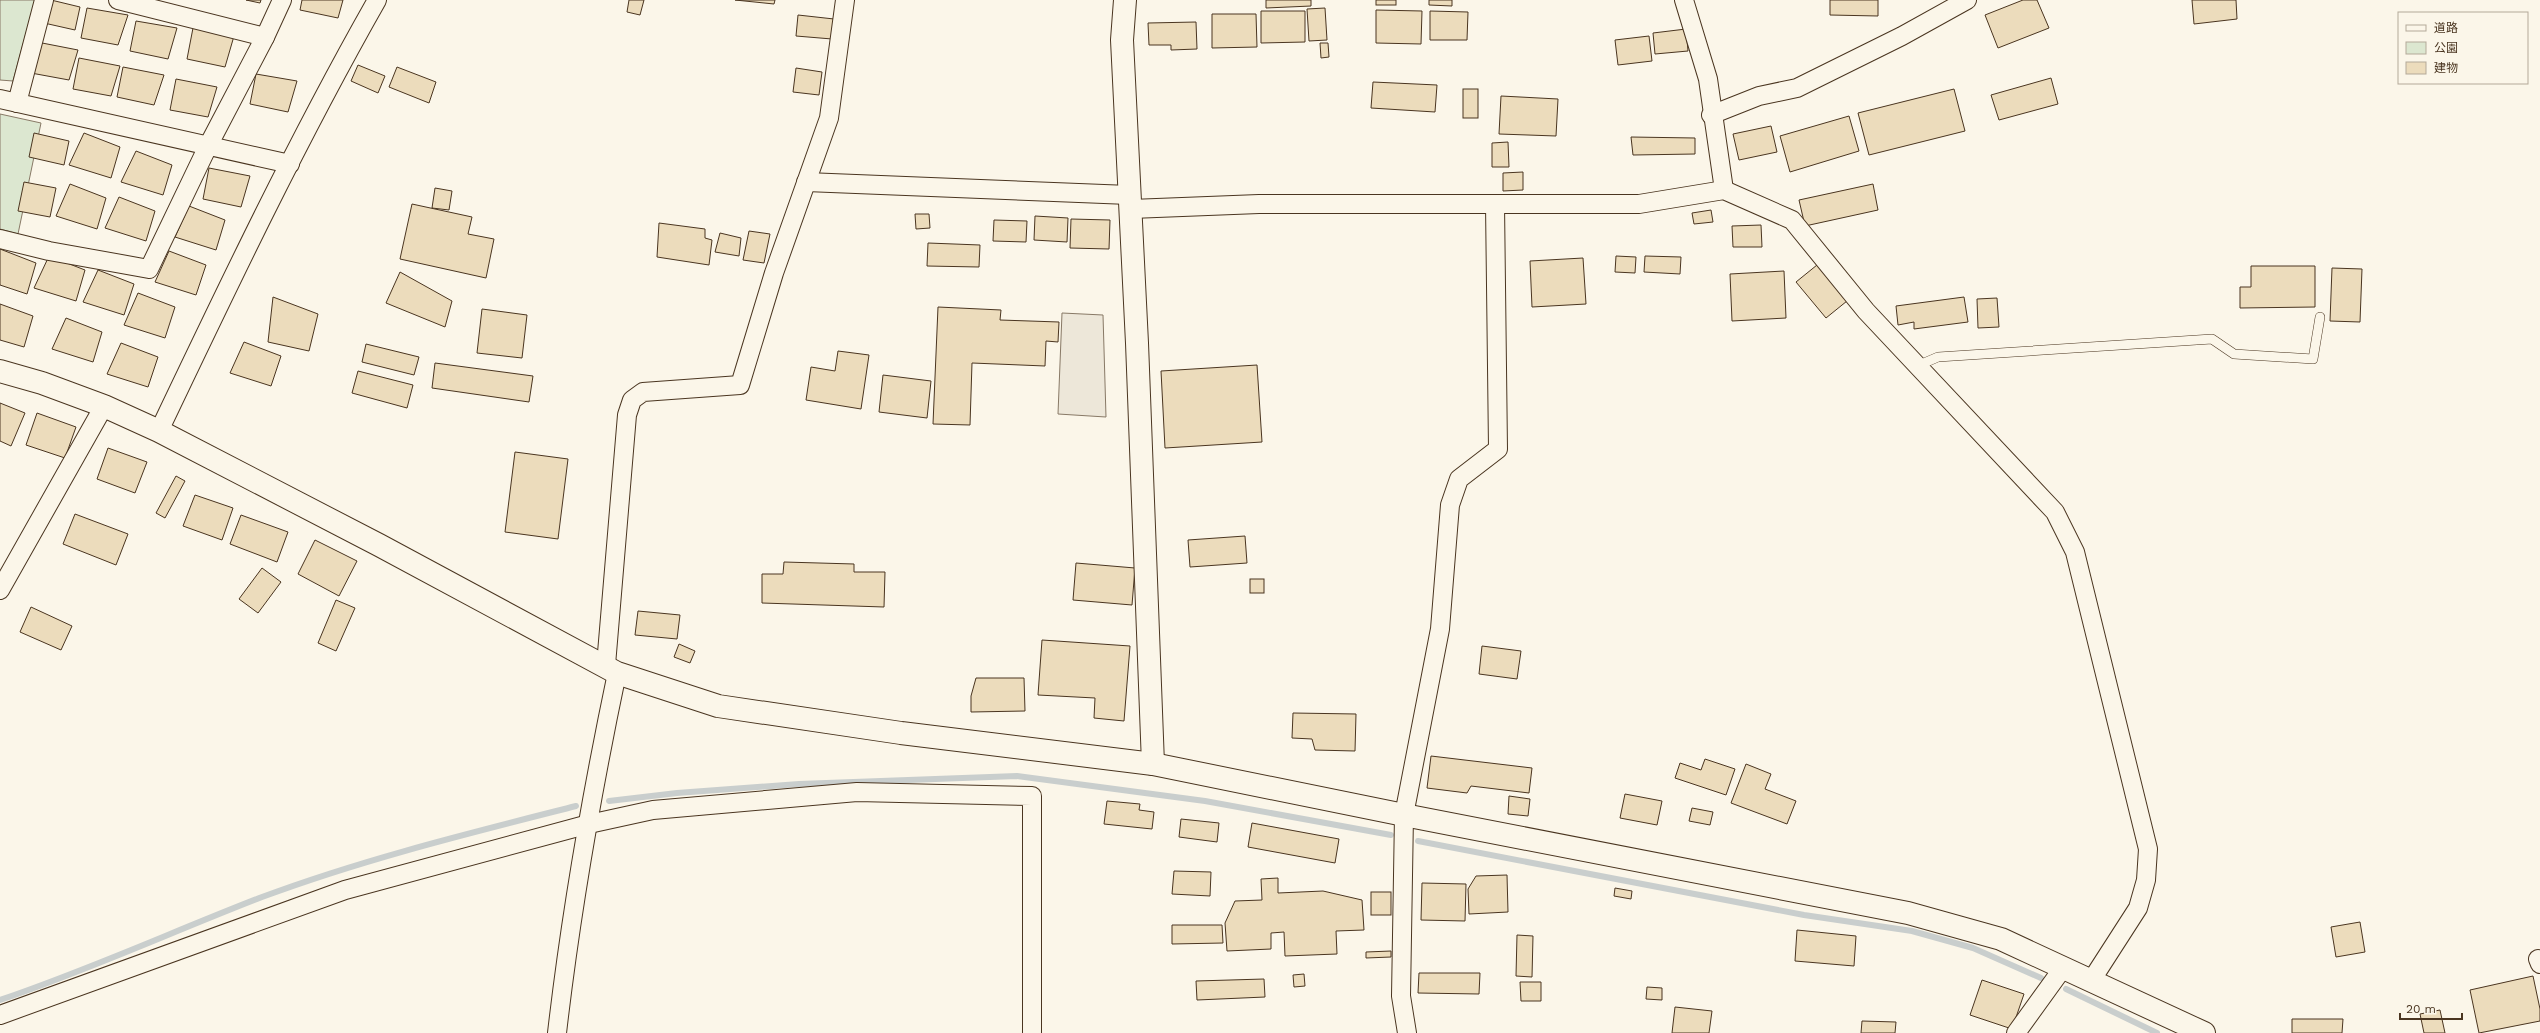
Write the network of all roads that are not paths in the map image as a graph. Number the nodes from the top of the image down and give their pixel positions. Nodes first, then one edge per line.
1 (44, 0) edge
2 (118, 0) edge
3 (282, 0) edge
4 (377, 0) edge
5 (845, 0) edge
6 (1125, 0) edge
7 (1684, 0) edge
8 (1967, 0) edge
9 (265, 37) junction
10 (9, 101) edge
11 (1711, 115) junction
12 (208, 146) junction
13 (290, 164) junction
14 (806, 182) junction
15 (1724, 190) junction
16 (1130, 202) junction
17 (1495, 204) junction
18 (0, 239) edge
19 (2320, 317) dead end
20 (1918, 366) junction
21 (0, 371) edge
22 (104, 406) junction
23 (159, 431) junction
24 (0, 590) edge
25 (611, 669) junction
26 (1153, 764) junction
27 (1404, 815) junction
28 (589, 824) junction
29 (2063, 968) junction
30 (2091, 981) junction
31 (0, 1015) edge
32 (557, 1033) edge
33 (1032, 1033) edge
34 (1407, 1033) edge
35 (2016, 1033) edge
36 (2204, 1033) edge

1 - 10 street
2 - 9 street
3 - 9 street
4 - 13 street
5 - 14 street
6 - 16 street
7 - 11 street
8 - 11 street
9 - 12 street
10 - 12 street
11 - 15 street
12 - 13 street
12 - 18 street
13 - 23 street
14 - 16 street
14 - 25 street
15 - 17 street
15 - 20 street
16 - 17 street
16 - 26 street
17 - 27 street
19 - 20 lane
20 - 30 street
21 - 22 street
22 - 23 street
22 - 24 street
23 - 25 street
25 - 26 street
25 - 28 street
26 - 27 street
27 - 29 street
27 - 34 street
28 - 31 street
28 - 32 street
28 - 33 street
29 - 30 street
29 - 35 street
30 - 36 street

